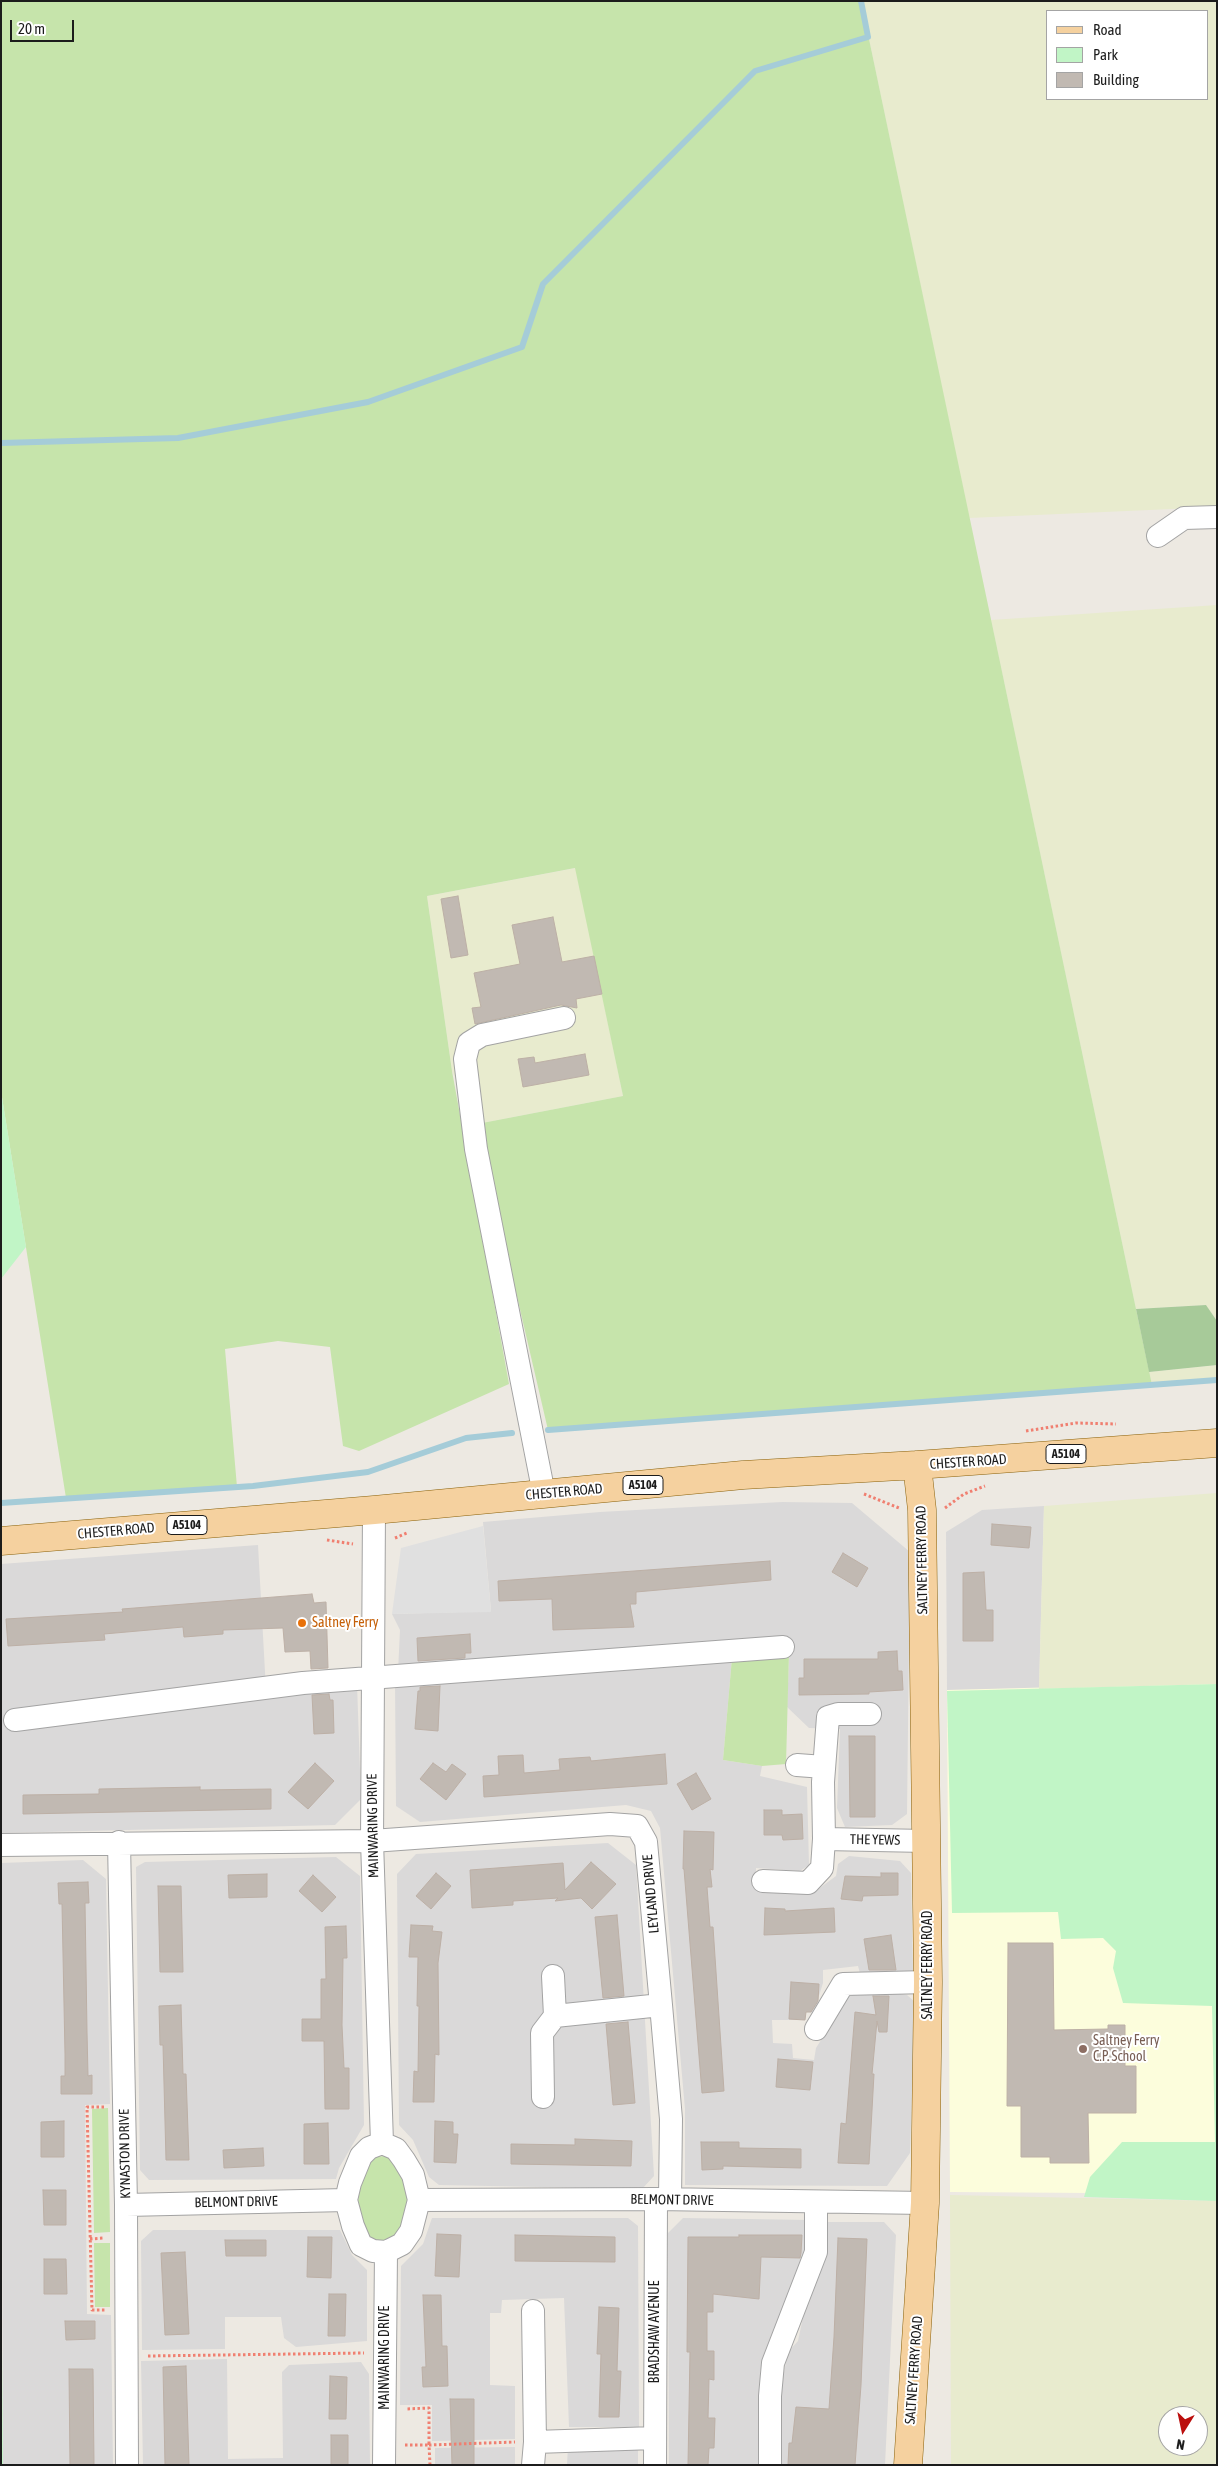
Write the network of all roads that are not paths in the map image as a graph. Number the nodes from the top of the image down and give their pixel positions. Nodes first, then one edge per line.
1 (1217, 517) edge
2 (1158, 536) dead end
3 (564, 1018) dead end
4 (1217, 1443) edge
5 (917, 1465) junction
6 (544, 1494) junction
7 (374, 1510) junction
8 (1, 1541) edge
9 (783, 1647) dead end
10 (373, 1677) junction
11 (870, 1714) dead end
12 (15, 1720) dead end
13 (797, 1765) dead end
14 (824, 1767) junction
15 (824, 1839) junction
16 (372, 1841) junction
17 (926, 1841) junction
18 (119, 1842) junction
19 (1, 1845) edge
20 (763, 1881) dead end
21 (553, 1976) dead end
22 (928, 1982) junction
23 (661, 2004) junction
24 (555, 2016) junction
25 (816, 2029) dead end
26 (543, 2097) dead end
27 (382, 2143) junction
28 (663, 2199) junction
29 (346, 2200) junction
30 (419, 2200) junction
31 (816, 2202) junction
32 (925, 2203) junction
33 (126, 2205) junction
34 (386, 2252) junction
35 (533, 2311) dead end
36 (655, 2438) junction
37 (535, 2442) junction
38 (127, 2465) edge
39 (384, 2465) edge
40 (533, 2465) edge
41 (655, 2465) edge
42 (770, 2465) edge
43 (908, 2465) edge

1 - 2 street
3 - 6 street
4 - 5 main road, CHESTER ROAD / A5104
5 - 6 main road, CHESTER ROAD / A5104
5 - 17 main road, SALTNEY FERRY ROAD
6 - 7 main road, CHESTER ROAD / A5104
7 - 8 main road, CHESTER ROAD / A5104
7 - 10 street, MAINWARING DRIVE
9 - 10 street
10 - 12 street
10 - 16 street, MAINWARING DRIVE
11 - 14 street
13 - 14 street
14 - 15 street
15 - 17 street, THE YEWS
15 - 20 street
16 - 18 street
16 - 23 street, LEYLAND DRIVE
16 - 27 street, MAINWARING DRIVE
17 - 22 main road, SALTNEY FERRY ROAD
18 - 19 street
18 - 33 street, KYNASTON DRIVE
21 - 24 street
22 - 25 street
22 - 32 main road, SALTNEY FERRY ROAD
23 - 24 street
23 - 28 street, LEYLAND DRIVE
24 - 26 street
27 - 29 street
27 - 30 street
28 - 30 street, BELMONT DRIVE
28 - 31 street, BELMONT DRIVE
28 - 36 street, BRADSHAW AVENUE
29 - 33 street, BELMONT DRIVE
29 - 34 street
30 - 34 street
31 - 32 street, BELMONT DRIVE
31 - 42 street
32 - 43 main road, SALTNEY FERRY ROAD
33 - 38 street, KYNASTON DRIVE
34 - 39 street, MAINWARING DRIVE
35 - 37 street
36 - 37 street
36 - 41 street, BRADSHAW AVENUE
37 - 40 street

